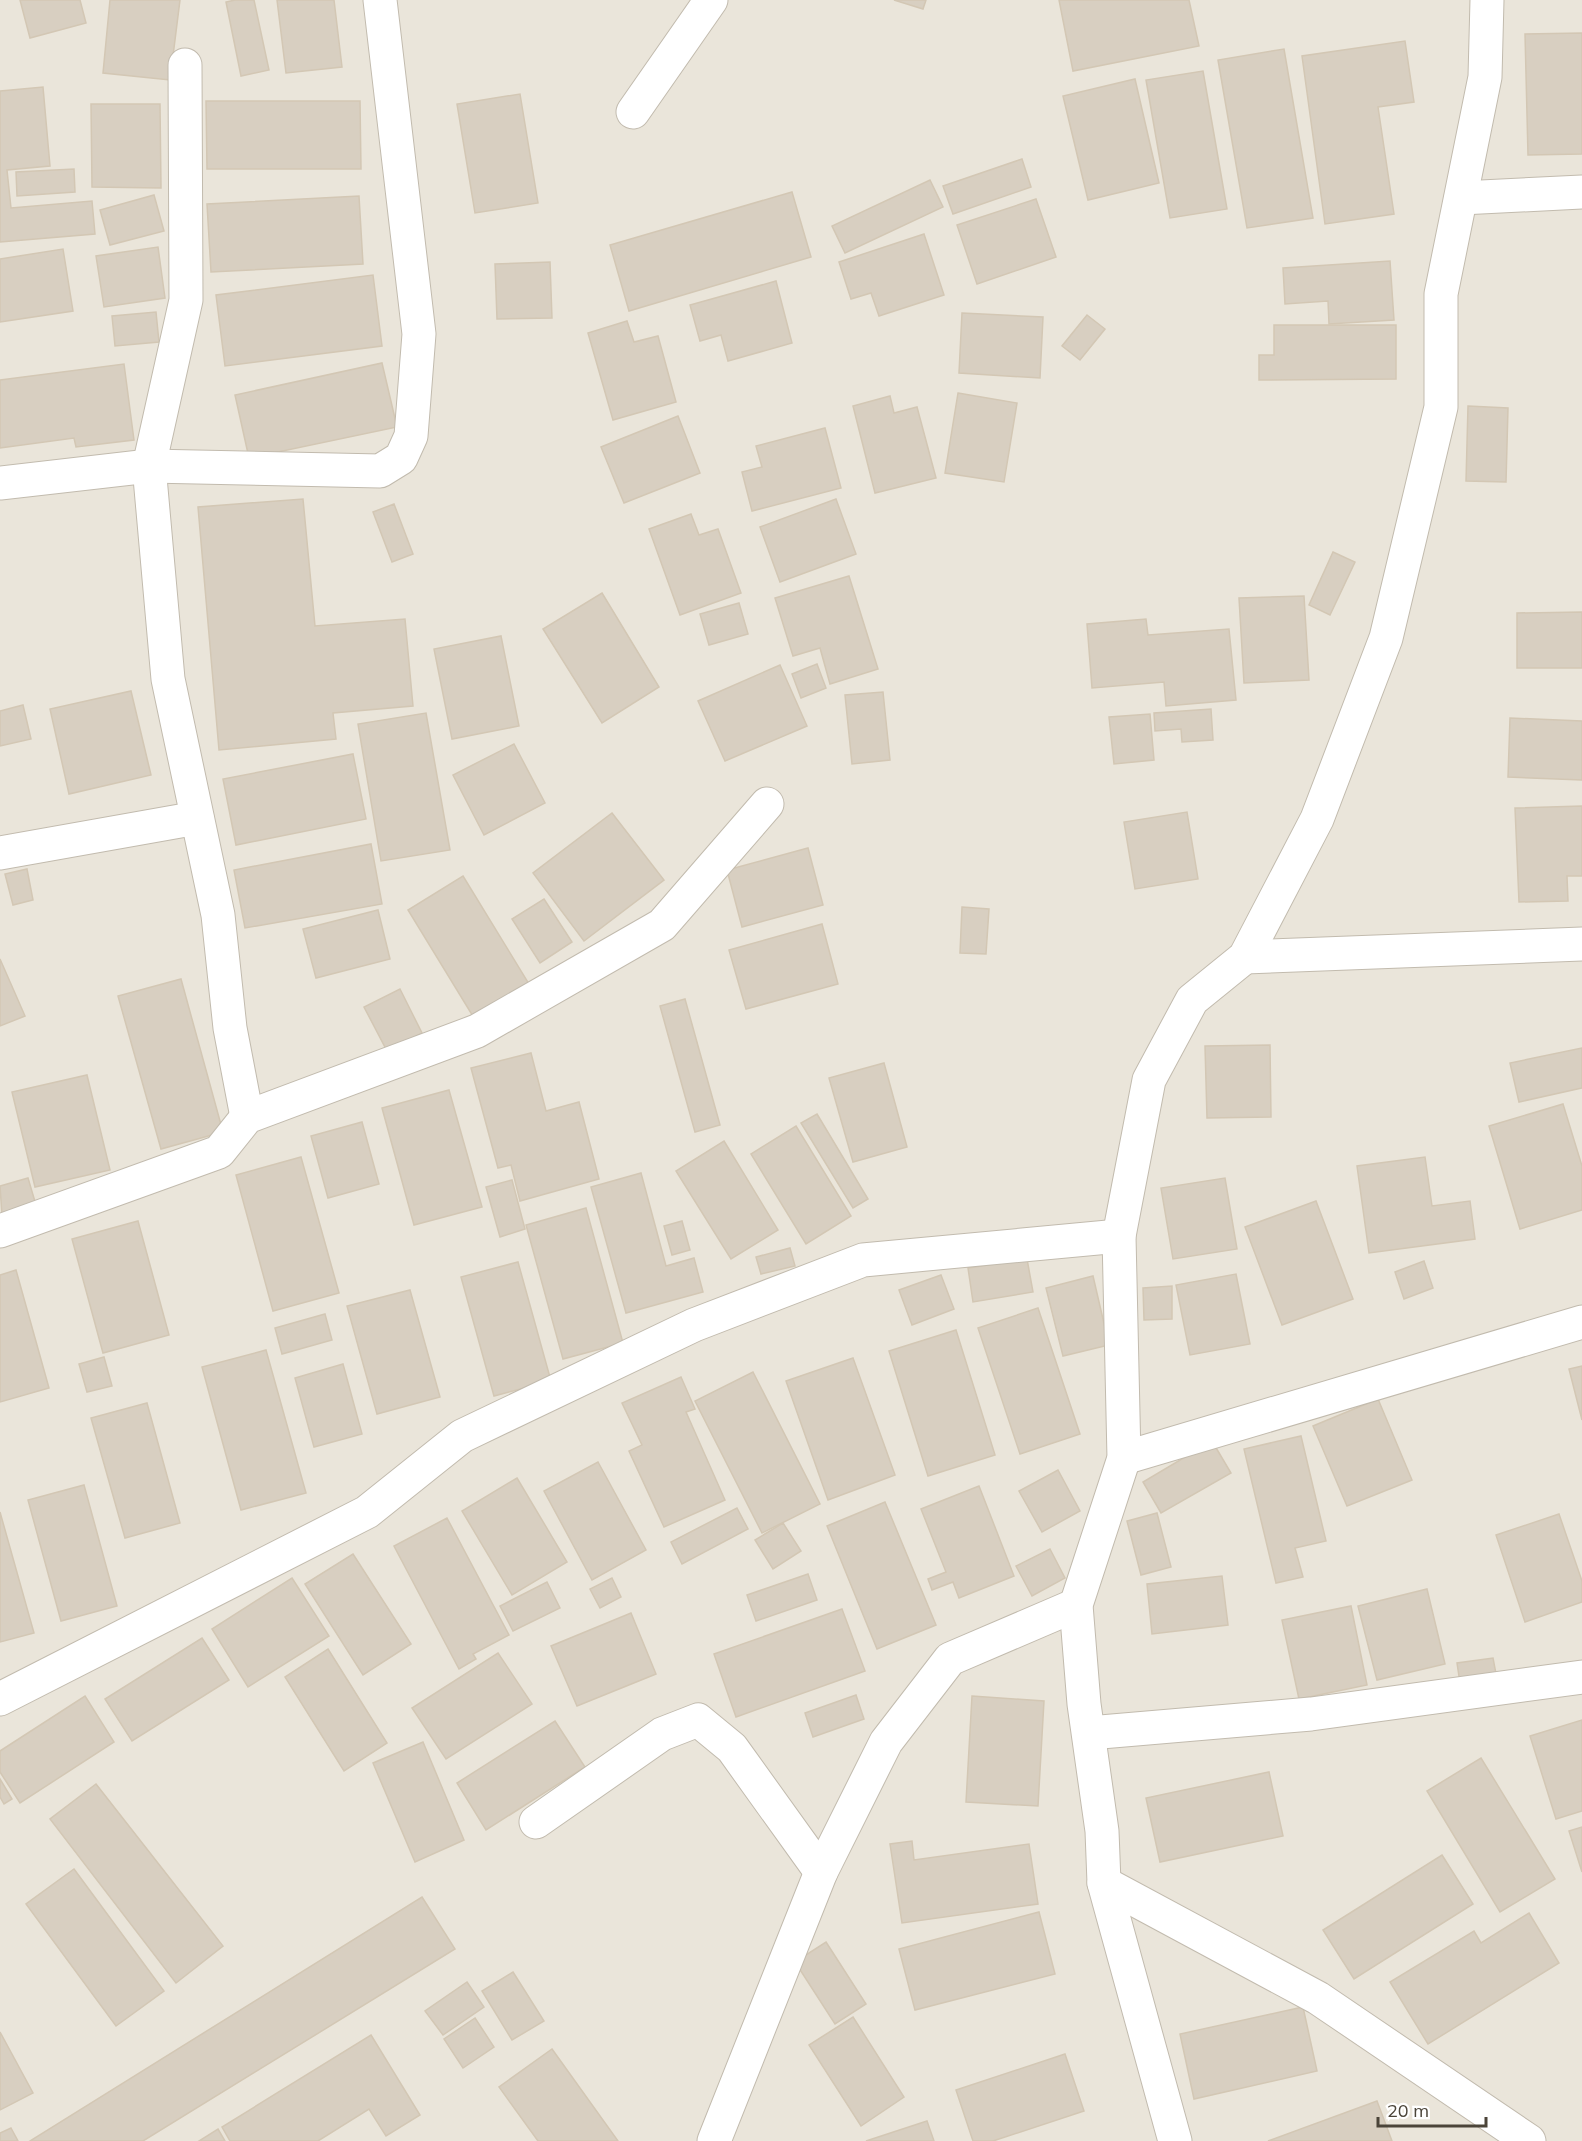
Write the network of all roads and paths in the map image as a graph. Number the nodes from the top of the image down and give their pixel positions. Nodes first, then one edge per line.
1 (380, 0) edge
2 (711, 0) edge
3 (1487, 0) edge
4 (185, 65) dead end
5 (633, 112) dead end
6 (1582, 192) edge
7 (1461, 198) junction
8 (149, 466) junction
9 (0, 483) edge
10 (766, 804) dead end
11 (197, 818) junction
12 (0, 853) edge
13 (1582, 944) edge
14 (1245, 957) junction
15 (247, 1117) junction
16 (0, 1231) edge
17 (1119, 1236) junction
18 (1582, 1322) edge
19 (1124, 1458) junction
20 (1076, 1605) junction
21 (1582, 1677) edge
22 (0, 1699) edge
23 (1089, 1733) junction
24 (536, 1822) dead end
25 (821, 1872) junction
26 (1104, 1883) junction
27 (727, 2131) edge
28 (1175, 2141) edge
29 (1529, 2141) edge

1 - 8 street
2 - 5 street
3 - 7 street
4 - 8 street
6 - 7 street
7 - 14 street
8 - 9 street
8 - 11 street
10 - 15 street
11 - 12 street
11 - 15 street
13 - 14 street
14 - 17 street
15 - 16 street
17 - 19 street
17 - 22 street
18 - 19 street
19 - 20 street
20 - 23 street
20 - 25 street
21 - 23 street
23 - 26 street
24 - 25 street
25 - 27 street
26 - 28 street
26 - 29 street

